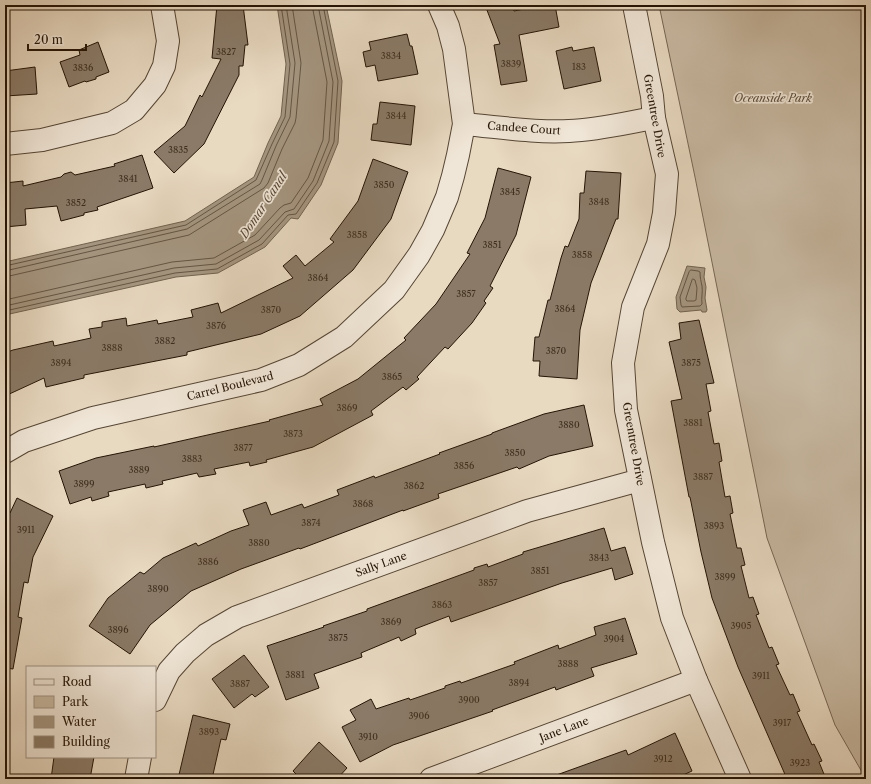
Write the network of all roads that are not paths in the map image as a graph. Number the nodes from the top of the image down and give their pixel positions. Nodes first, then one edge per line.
1 (162, 5) edge
2 (439, 5) edge
3 (634, 5) edge
4 (654, 118) junction
5 (464, 124) junction
6 (5, 144) edge
7 (5, 452) edge
8 (640, 480) junction
9 (696, 680) junction
10 (156, 698) edge
11 (140, 758) edge
12 (136, 779) edge
13 (431, 779) edge
14 (740, 779) edge

1 - 6 street
2 - 5 street, Carrel Boulevard
3 - 4 street, Greentree Drive
4 - 5 street, Candee Court
4 - 8 street, Greentree Drive
5 - 7 street, Carrel Boulevard
8 - 9 street, Greentree Drive
8 - 10 street, Sally Lane
9 - 13 street, Jane Lane
9 - 14 street, Greentree Drive
11 - 12 street

